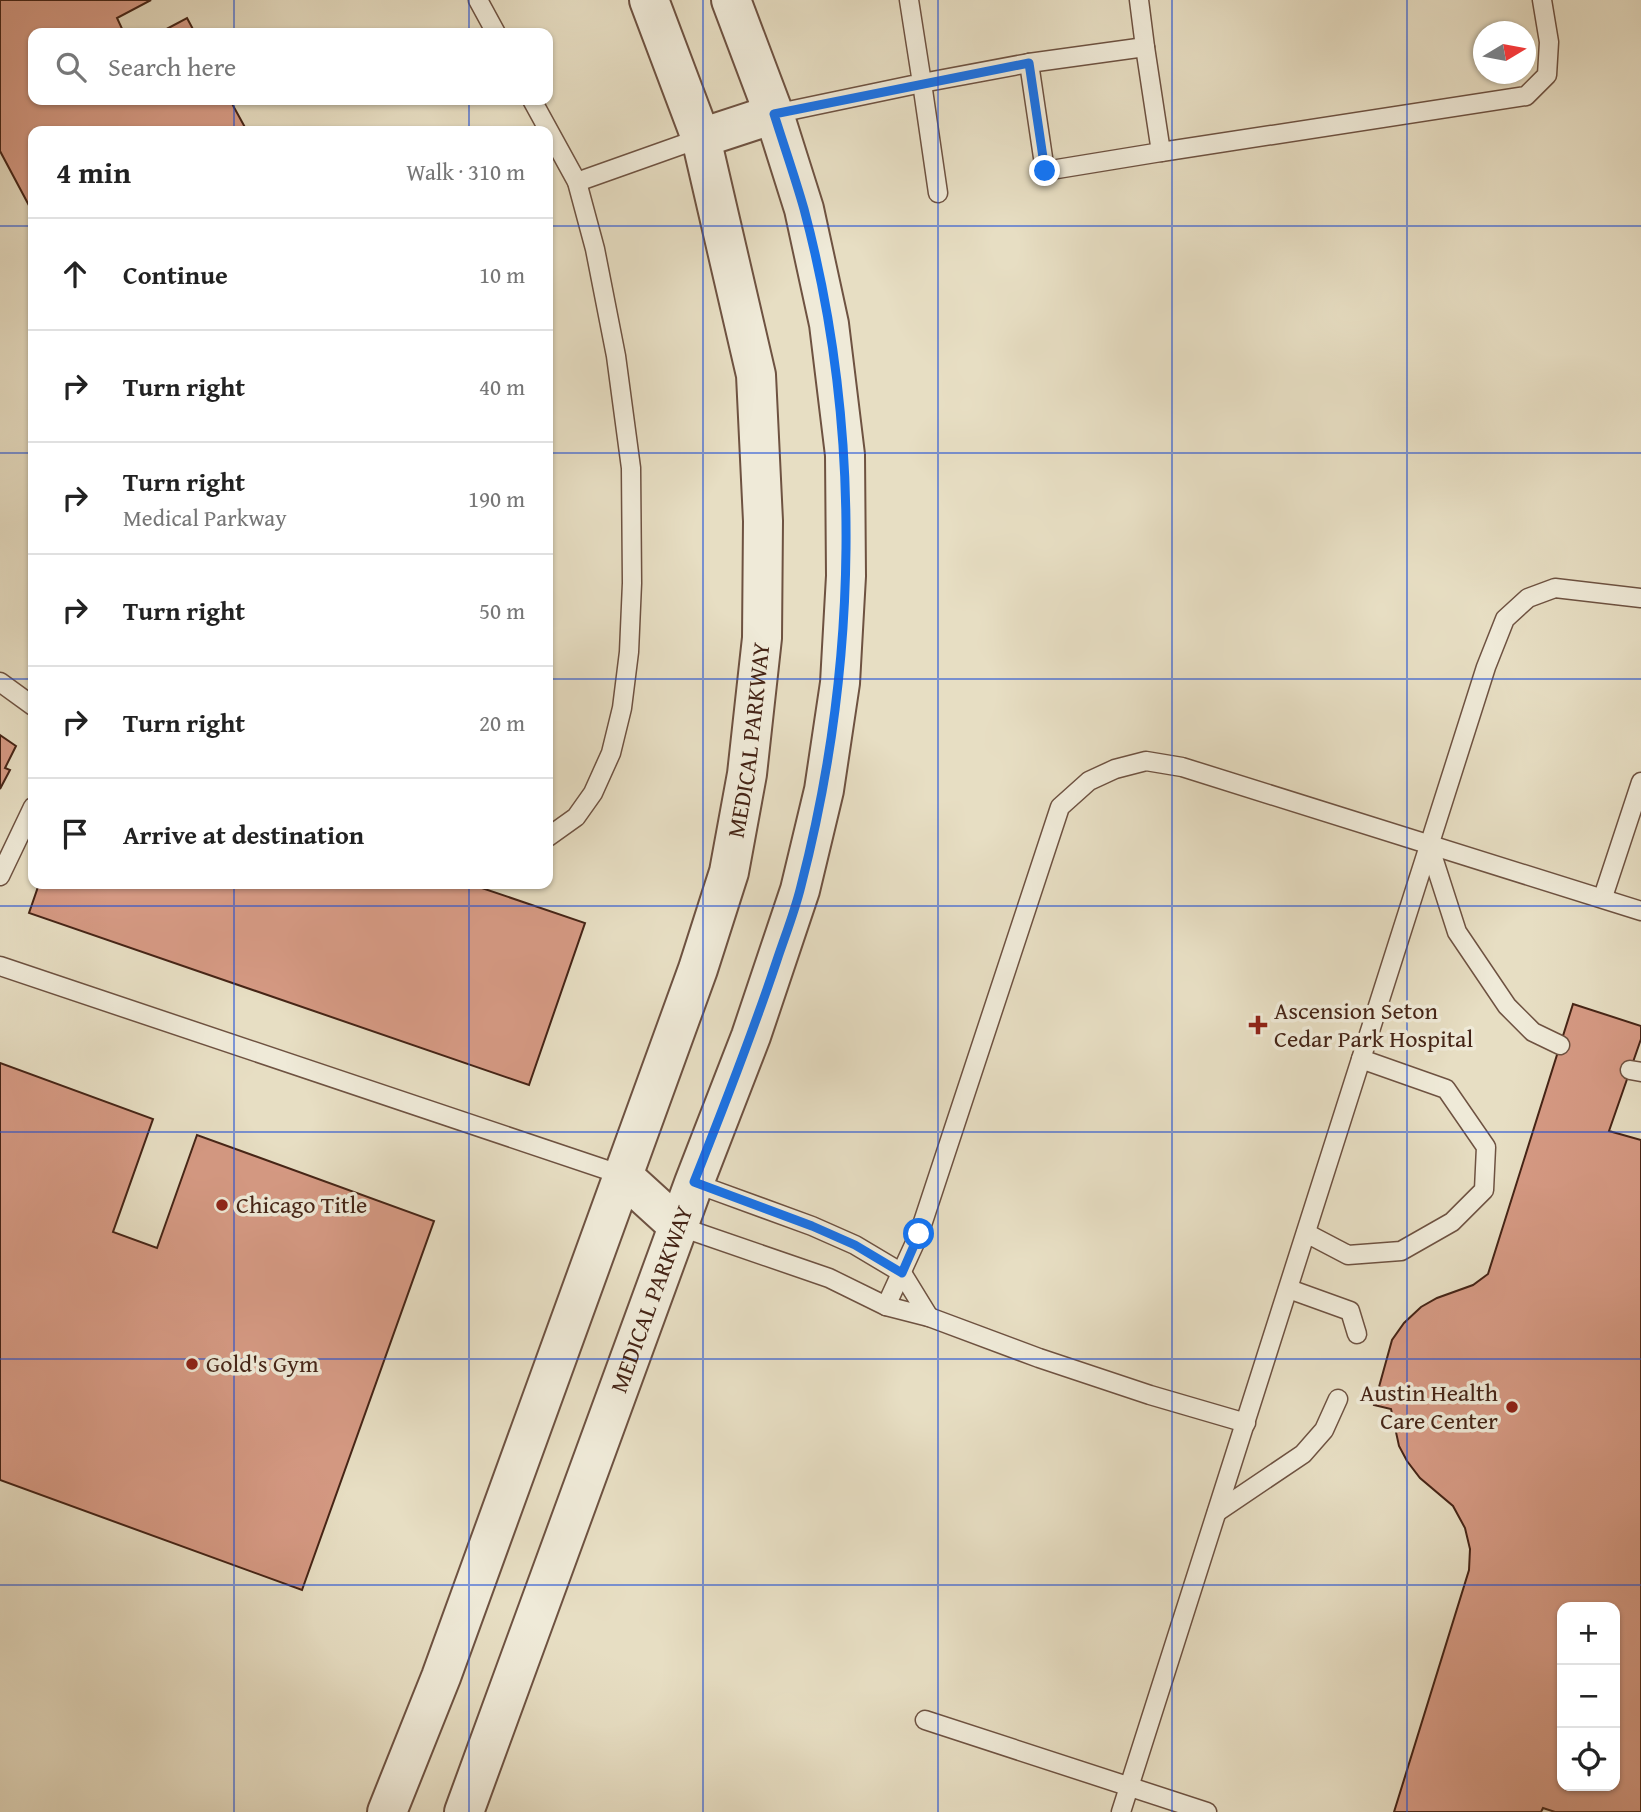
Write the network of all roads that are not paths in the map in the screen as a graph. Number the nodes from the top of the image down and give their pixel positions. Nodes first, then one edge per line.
1 (478, 0) edge
2 (649, 0) edge
3 (731, 0) edge
4 (909, 0) edge
5 (1139, 0) edge
6 (1542, 0) edge
7 (493, 28) edge
8 (1145, 47) junction
9 (1029, 63) junction
10 (922, 83) junction
11 (535, 105) edge
12 (774, 114) junction
13 (546, 126) edge
14 (553, 138) edge
15 (701, 138) junction
16 (1161, 152) junction
17 (577, 182) junction
18 (938, 193) dead end
19 (1641, 598) edge
20 (0, 682) edge
21 (28, 702) edge
22 (1641, 782) edge
23 (28, 817) edge
24 (1634, 825) edge
25 (553, 833) edge
26 (1429, 845) junction
27 (0, 876) edge
28 (1603, 897) junction
29 (1641, 911) edge
30 (0, 966) edge
31 (1560, 1045) dead end
32 (1361, 1059) junction
33 (622, 1175) junction
34 (694, 1182) junction
35 (678, 1226) junction
36 (1306, 1233) junction
37 (902, 1273) junction
38 (1289, 1289) junction
39 (886, 1306) junction
40 (929, 1317) junction
41 (1357, 1334) dead end
42 (1338, 1399) dead end
43 (1246, 1423) junction
44 (1217, 1512) junction
45 (925, 1720) dead end
46 (1129, 1787) junction
47 (387, 1812) edge
48 (464, 1812) edge
49 (1121, 1812) edge
50 (1207, 1812) edge

1 - 7 lane
2 - 15 street, MEDICAL PARKWAY
3 - 12 street, MEDICAL PARKWAY
4 - 10 lane
5 - 8 lane
6 - 16 lane
8 - 9 lane
8 - 16 lane
9 - 10 lane
9 - 16 lane
10 - 12 lane
10 - 18 lane
11 - 13 lane
12 - 15 street
12 - 34 street, MEDICAL PARKWAY
14 - 17 lane
15 - 17 lane
15 - 33 street, MEDICAL PARKWAY
17 - 25 lane
19 - 26 lane
20 - 21 lane
22 - 24 lane
23 - 27 lane
24 - 28 lane
26 - 28 lane
26 - 31 lane
26 - 32 lane
26 - 37 lane
28 - 29 lane
30 - 33 lane
32 - 36 lane
32 - 36 lane
33 - 34 street
33 - 35 street
33 - 47 street, MEDICAL PARKWAY
34 - 35 street, MEDICAL PARKWAY
34 - 37 lane
35 - 39 lane
35 - 48 street, MEDICAL PARKWAY
36 - 38 lane
37 - 39 lane
37 - 40 lane
38 - 41 lane
38 - 43 lane
39 - 40 lane
40 - 43 lane
42 - 44 lane
43 - 44 lane
44 - 46 lane
45 - 46 lane
46 - 49 lane
46 - 50 lane

